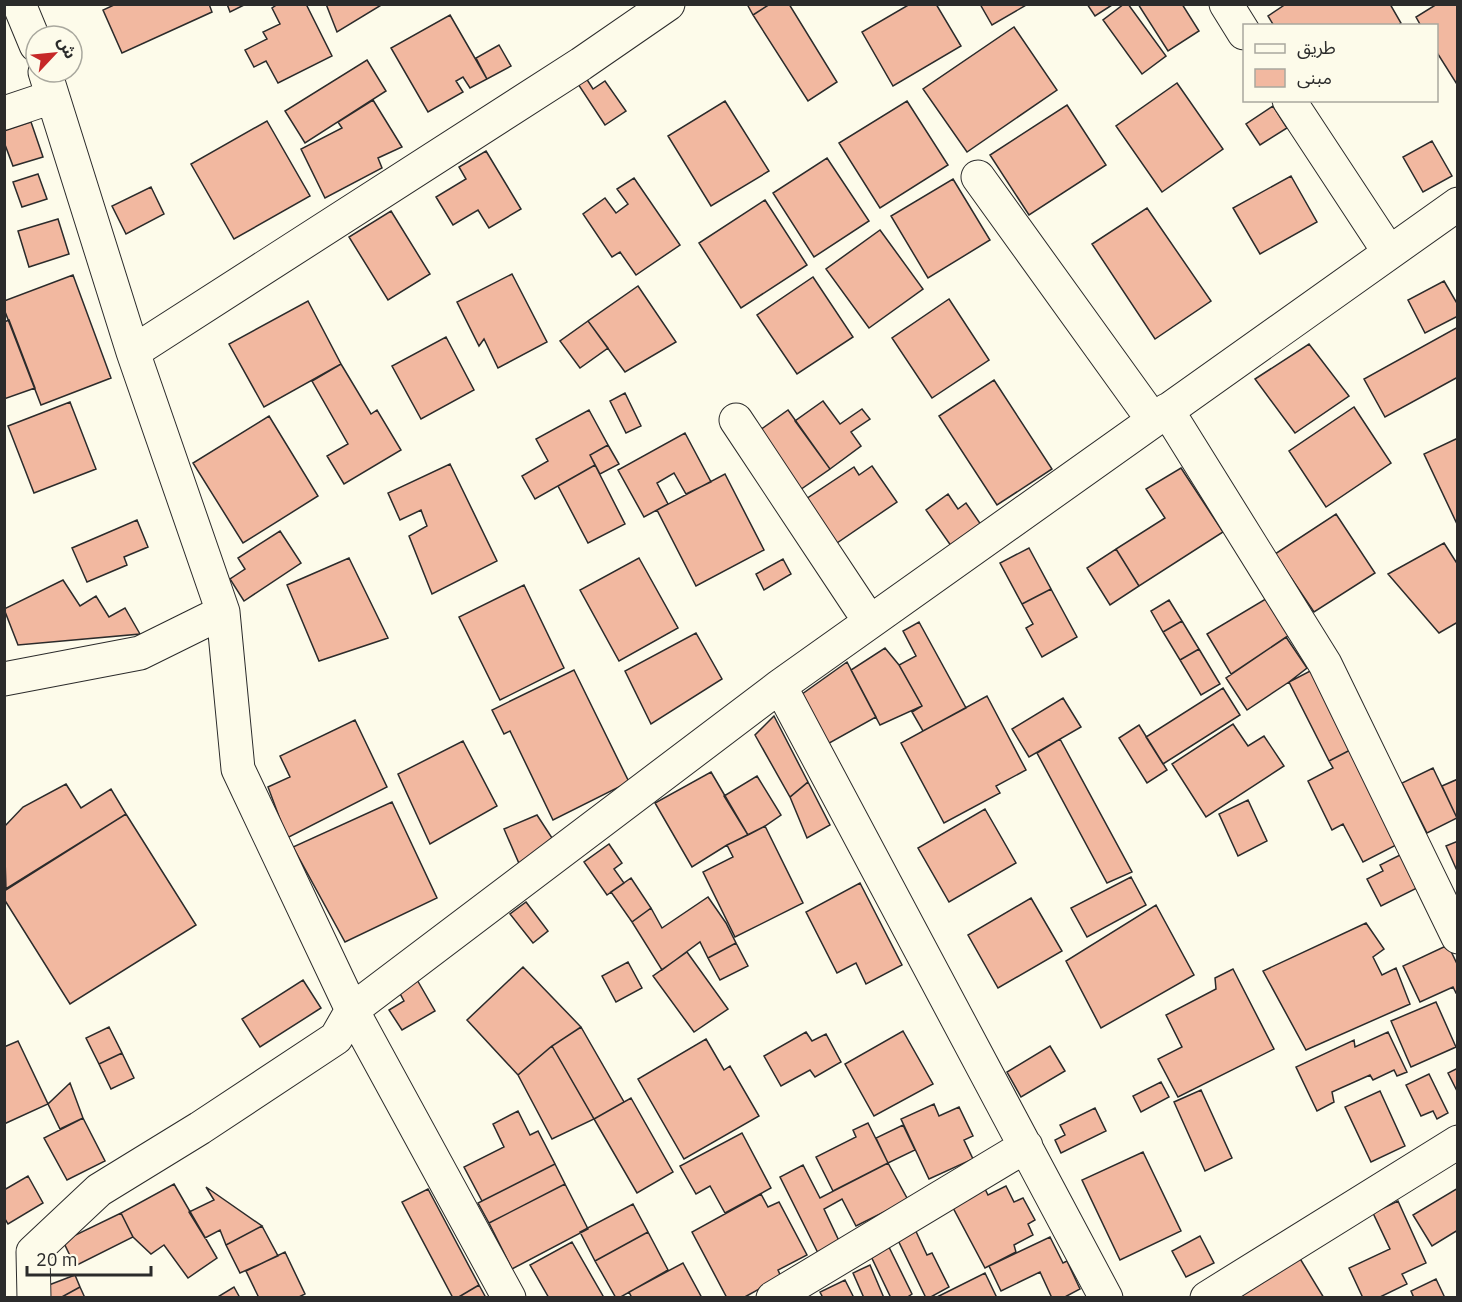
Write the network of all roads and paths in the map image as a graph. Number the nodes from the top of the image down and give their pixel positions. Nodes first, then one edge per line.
1 (19, 4) edge
2 (668, 4) edge
3 (1226, 4) edge
4 (27, 24) edge
5 (1243, 30) edge
6 (48, 84) edge
7 (1290, 102) edge
8 (4, 113) edge
9 (978, 177) dead end
10 (1453, 216) edge
11 (1389, 252) junction
12 (133, 351) junction
13 (1160, 415) junction
14 (736, 420) dead end
15 (223, 612) junction
16 (870, 622) junction
17 (4, 679) edge
18 (780, 686) junction
19 (1458, 937) edge
20 (352, 1010) junction
21 (1458, 1142) edge
22 (1026, 1146) junction
23 (34, 1298) edge
24 (509, 1298) edge
25 (773, 1298) edge
26 (1106, 1298) edge
27 (1207, 1298) edge

1 - 4 street
2 - 12 street
3 - 5 street
6 - 8 street
6 - 12 street
7 - 11 street
9 - 13 street
10 - 11 street
11 - 13 street
12 - 15 street
13 - 16 street
13 - 19 street
14 - 16 street
15 - 17 street
15 - 20 street
16 - 18 street
18 - 20 street
18 - 22 street
20 - 23 street
20 - 24 street
21 - 27 street
22 - 25 street
22 - 26 street

